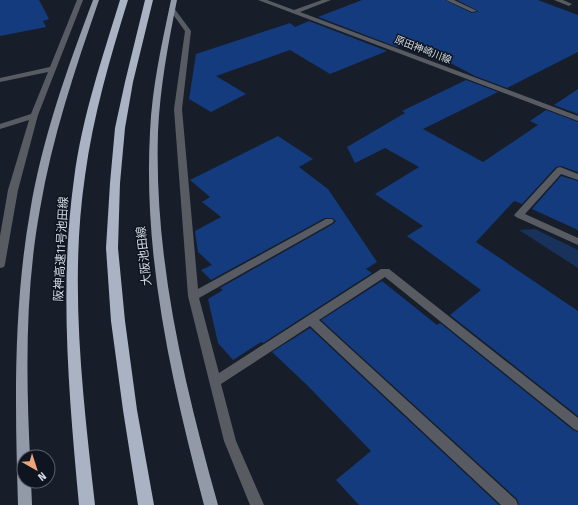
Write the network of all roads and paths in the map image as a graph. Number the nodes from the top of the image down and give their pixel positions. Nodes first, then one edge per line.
1 (80, 0) edge
2 (96, 0) edge
3 (124, 0) edge
4 (149, 0) edge
5 (261, 0) edge
6 (328, 0) edge
7 (449, 0) edge
8 (558, 0) edge
9 (569, 4) dead end
10 (173, 5) edge
11 (474, 11) dead end
12 (294, 12) junction
13 (51, 69) junction
14 (0, 80) edge
15 (34, 115) junction
16 (578, 120) edge
17 (0, 127) edge
18 (578, 177) edge
19 (329, 221) dead end
20 (578, 242) edge
21 (0, 264) edge
22 (193, 296) junction
23 (312, 320) junction
24 (215, 382) junction
25 (578, 425) edge
26 (22, 449) edge
27 (24, 489) edge
28 (25, 505) edge
29 (87, 505) edge
30 (146, 505) edge
31 (211, 505) edge
32 (257, 505) edge
33 (511, 505) edge

1 - 13 street
2 - 26 main road
3 - 29 highway, 阪神高速11号池田線
4 - 30 highway
5 - 12 street, 原田神崎川線
6 - 12 street
7 - 11 street
8 - 9 street
10 - 22 street
10 - 31 main road, 大阪池田線
12 - 16 street, 原田神崎川線
13 - 14 street
13 - 15 street
15 - 17 street
15 - 21 street
18 - 20 street
19 - 22 street
22 - 24 street
23 - 24 street
23 - 25 street
23 - 33 street
24 - 32 street
27 - 28 main road

